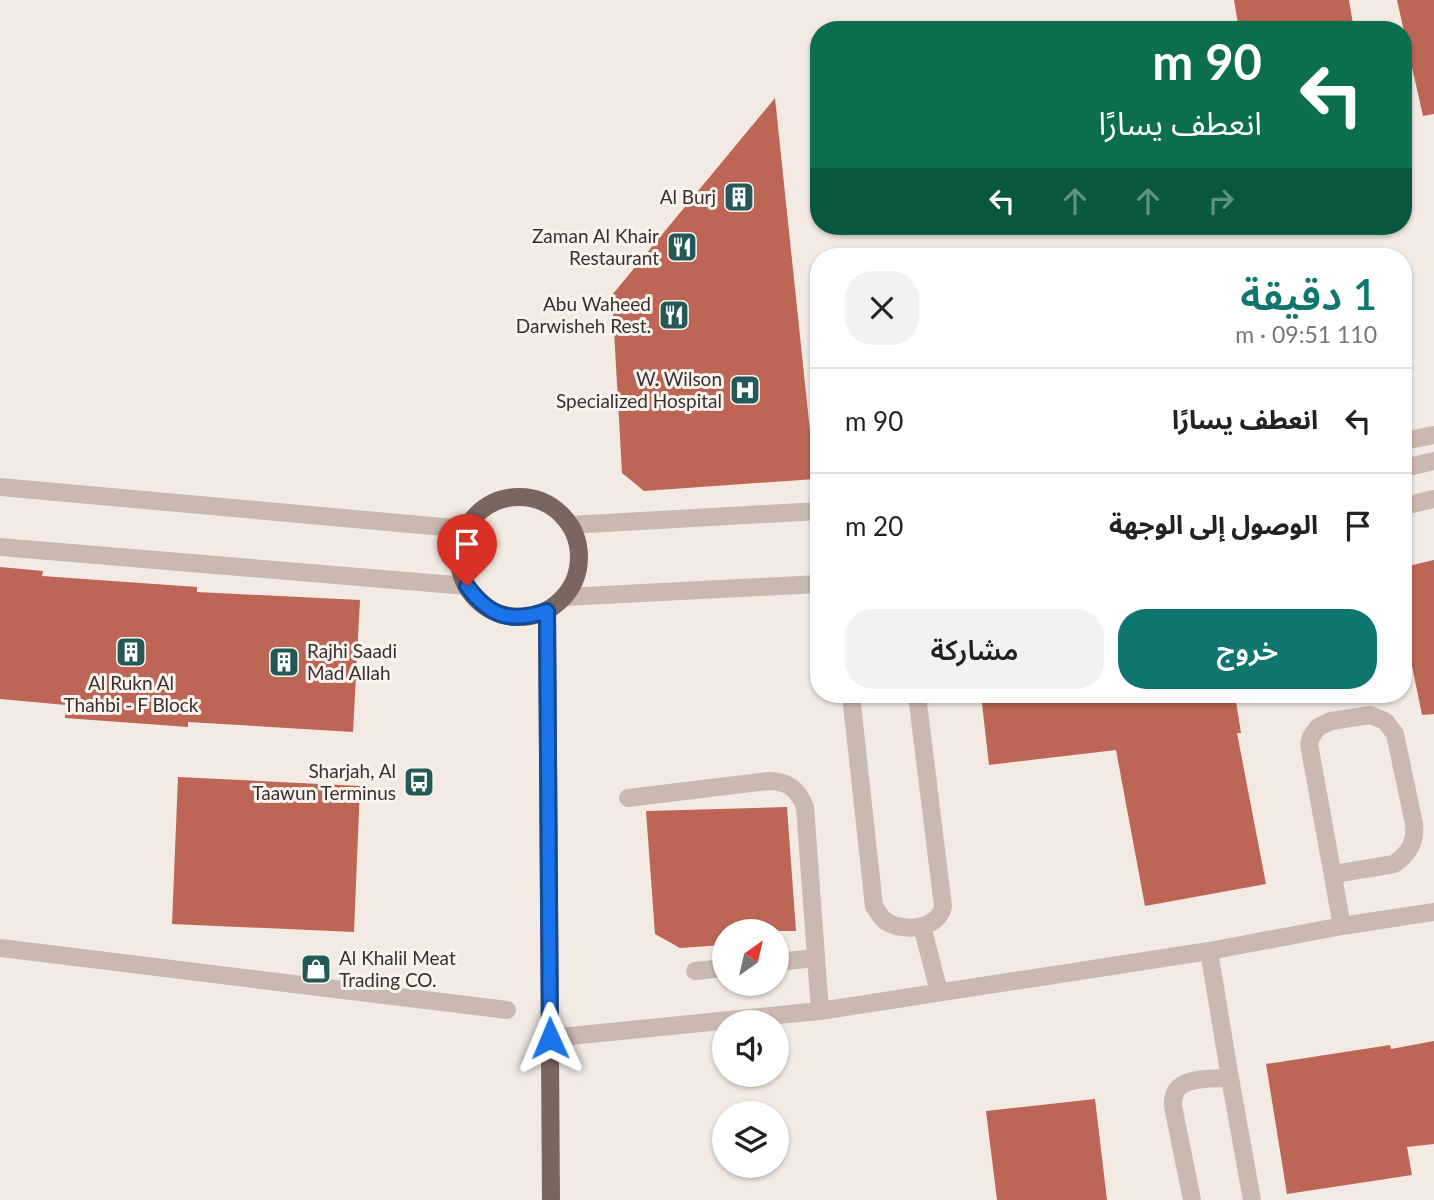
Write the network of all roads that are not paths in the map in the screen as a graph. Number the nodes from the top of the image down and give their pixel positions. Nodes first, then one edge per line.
1 (1434, 435) edge
2 (1412, 439) edge
3 (1434, 461) edge
4 (1412, 466) edge
5 (0, 487) edge
6 (1434, 499) edge
7 (1412, 504) edge
8 (810, 512) edge
9 (570, 525) junction
10 (466, 530) junction
11 (0, 547) edge
12 (810, 584) edge
13 (467, 586) junction
14 (565, 597) junction
15 (547, 611) junction
16 (852, 703) edge
17 (918, 703) edge
18 (628, 798) dead end
19 (1334, 874) junction
20 (1434, 912) edge
21 (922, 926) junction
22 (1342, 926) junction
23 (0, 948) edge
24 (1209, 951) junction
25 (816, 958) junction
26 (789, 961) edge
27 (712, 969) edge
28 (695, 971) dead end
29 (939, 992) junction
30 (507, 1010) dead end
31 (820, 1011) junction
32 (550, 1038) junction
33 (1230, 1078) junction
34 (551, 1200) edge
35 (1192, 1200) edge
36 (1252, 1200) edge

1 - 2 street
3 - 4 street
5 - 10 street
6 - 7 street
8 - 9 street
9 - 10 main road
9 - 14 main road
10 - 13 main road
11 - 13 street
12 - 14 street
13 - 15 main road
14 - 15 main road
15 - 32 main road
16 - 21 street
17 - 21 street
18 - 25 street
19 - 19 street
19 - 22 street
20 - 22 street
21 - 29 street
22 - 24 street
23 - 30 street
24 - 29 street
24 - 33 street
25 - 26 street
25 - 31 street
27 - 28 street
29 - 31 street
31 - 32 street
32 - 34 main road
33 - 35 street
33 - 36 street

